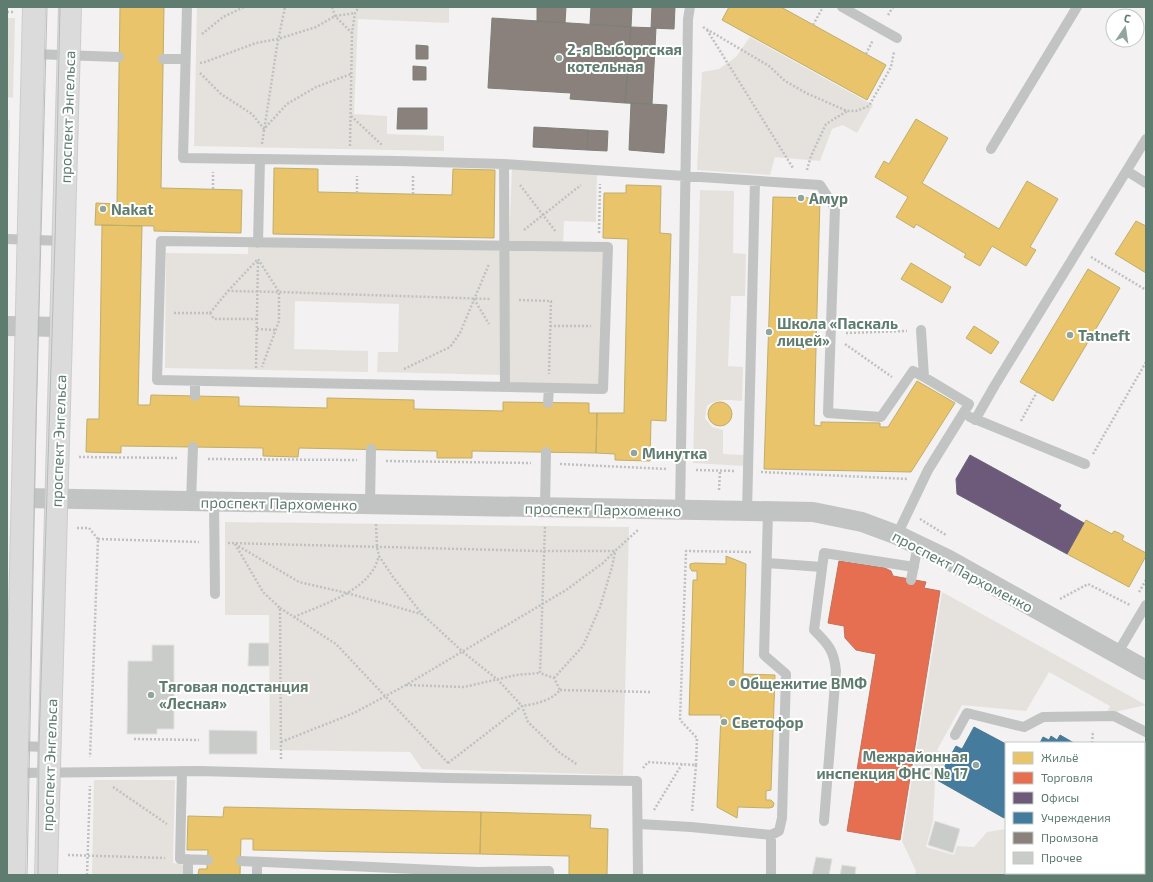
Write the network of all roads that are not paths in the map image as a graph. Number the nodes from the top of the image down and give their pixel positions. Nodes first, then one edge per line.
1 (34, 7) edge
2 (70, 7) edge
3 (187, 7) edge
4 (690, 7) edge
5 (842, 7) edge
6 (1077, 7) edge
7 (897, 38) road end
8 (33, 54) junction
9 (69, 56) junction
10 (120, 57) dead end
11 (163, 59) dead end
12 (188, 62) junction
13 (1146, 139) edge
14 (991, 149) dead end
15 (260, 159) junction
16 (504, 164) junction
17 (1127, 171) junction
18 (686, 176) junction
19 (755, 181) junction
20 (1146, 183) edge
21 (17, 240) edge
22 (64, 241) junction
23 (258, 243) junction
24 (504, 246) junction
25 (17, 326) edge
26 (61, 328) junction
27 (921, 330) road end
28 (924, 377) junction
29 (195, 381) junction
30 (505, 387) junction
31 (549, 388) junction
32 (195, 396) dead end
33 (548, 403) dead end
34 (962, 414) junction
35 (976, 420) junction
36 (193, 447) dead end
37 (371, 449) dead end
38 (546, 452) dead end
39 (1085, 464) road end
40 (23, 498) junction
41 (57, 499) junction
42 (191, 501) junction
43 (214, 502) junction
44 (680, 510) junction
45 (373, 512) junction
46 (747, 512) junction
47 (768, 512) junction
48 (545, 514) junction
49 (897, 535) junction
50 (918, 545) junction
51 (767, 563) junction
52 (822, 567) junction
53 (914, 568) junction
54 (911, 580) dead end
55 (215, 594) dead end
56 (1144, 609) edge
57 (1117, 654) junction
58 (1146, 670) edge
59 (1146, 732) edge
60 (955, 735) dead end
61 (12, 746) edge
62 (50, 747) junction
63 (182, 771) junction
64 (49, 772) junction
65 (16, 773) junction
66 (824, 821) dead end
67 (638, 824) junction
68 (771, 835) junction
69 (184, 859) junction
70 (208, 860) dead end
71 (241, 862) dead end
72 (257, 862) junction
73 (476, 873) edge
74 (14, 875) edge
75 (46, 875) edge
76 (188, 875) edge
77 (257, 875) edge
78 (549, 875) edge
79 (638, 875) edge
80 (771, 875) edge

1 - 8 main road
2 - 9 main road, проспект Энгельса
3 - 12 lane
4 - 18 lane
5 - 7 lane
6 - 14 lane
8 - 9 lane
8 - 21 main road
9 - 10 lane
9 - 22 main road, проспект Энгельса
11 - 12 lane
12 - 15 lane
13 - 17 lane
15 - 16 lane
15 - 23 lane
16 - 18 lane
16 - 24 lane
17 - 20 lane
17 - 35 lane
18 - 19 lane
18 - 44 lane
19 - 28 lane
19 - 46 lane
21 - 22 lane
21 - 25 main road
22 - 26 main road, проспект Энгельса
23 - 24 lane
23 - 29 lane
24 - 30 lane
24 - 31 lane
25 - 26 street
25 - 40 main road
26 - 41 main road, проспект Энгельса
27 - 28 lane
28 - 34 lane
29 - 30 lane
29 - 32 lane
30 - 31 lane
31 - 33 lane
34 - 35 lane
34 - 49 lane
35 - 39 lane
36 - 42 lane
37 - 45 lane
38 - 48 lane
40 - 41 street, проспект Пархоменко
40 - 61 main road
41 - 42 street, проспект Пархоменко
41 - 62 main road, проспект Энгельса
42 - 43 street, проспект Пархоменко
43 - 45 street, проспект Пархоменко
43 - 55 lane
44 - 46 street, проспект Пархоменко
44 - 48 street, проспект Пархоменко
45 - 48 street, проспект Пархоменко
46 - 47 street, проспект Пархоменко
47 - 49 street, проспект Пархоменко
47 - 51 lane
49 - 50 street, проспект Пархоменко
50 - 53 lane
50 - 57 street, проспект Пархоменко
51 - 52 lane
51 - 68 lane
52 - 53 lane
52 - 66 lane
53 - 54 lane
56 - 57 lane
57 - 58 street, проспект Пархоменко
59 - 60 lane
61 - 62 lane
61 - 65 main road
62 - 64 main road, проспект Энгельса
63 - 64 lane
63 - 67 lane
63 - 69 lane
64 - 65 lane
64 - 75 main road, проспект Энгельса
65 - 74 main road
67 - 68 lane
67 - 79 lane
68 - 80 lane
69 - 70 lane
69 - 76 lane
71 - 72 lane
72 - 73 lane
72 - 77 lane
73 - 78 lane

